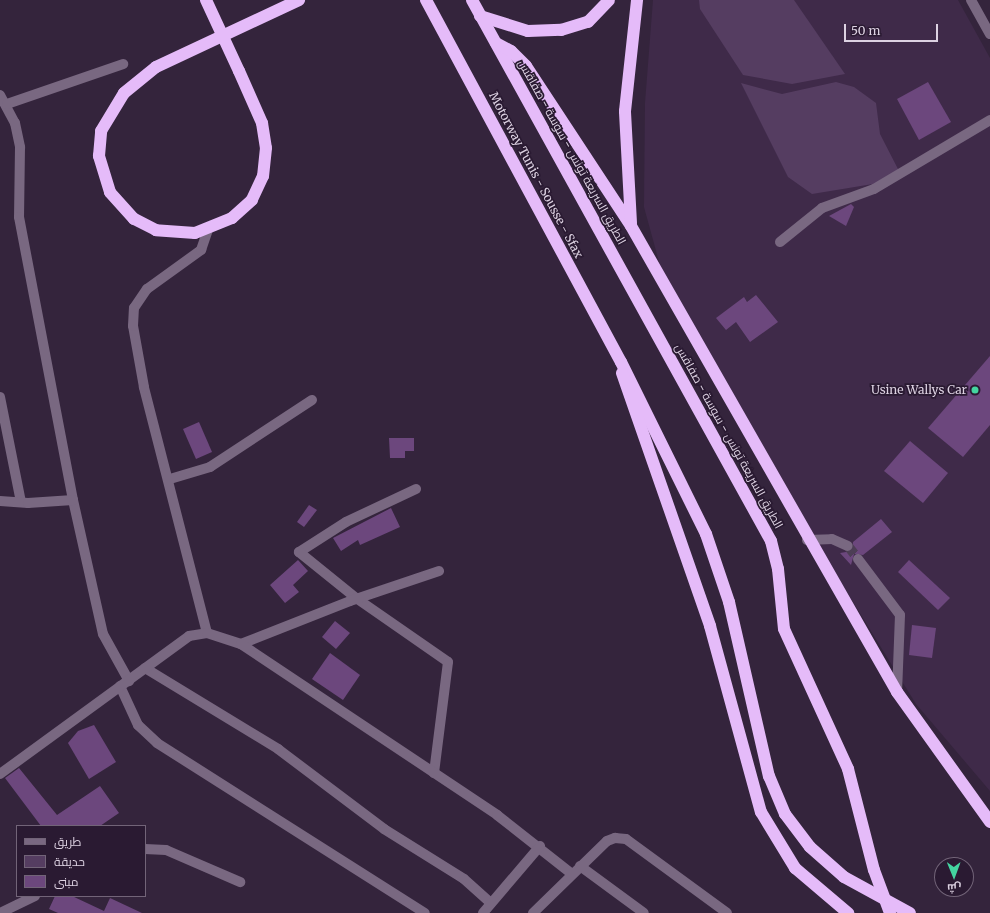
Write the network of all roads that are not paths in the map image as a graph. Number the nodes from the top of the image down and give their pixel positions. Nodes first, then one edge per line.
1 (206, 0) edge
2 (299, 0) edge
3 (426, 0) edge
4 (472, 0) edge
5 (609, 0) edge
6 (637, 0) edge
7 (971, 0) edge
8 (480, 16) junction
9 (990, 34) edge
10 (496, 44) junction
11 (123, 64) dead end
12 (0, 95) edge
13 (7, 104) junction
14 (990, 120) edge
15 (631, 226) junction
16 (208, 230) junction
17 (780, 242) dead end
18 (622, 362) junction
19 (0, 397) edge
20 (312, 400) dead end
21 (170, 479) junction
22 (416, 489) dead end
23 (73, 500) junction
24 (0, 501) edge
25 (21, 502) junction
26 (808, 540) junction
27 (848, 546) tunnel mouth
28 (858, 559) tunnel mouth
29 (438, 571) dead end
30 (356, 598) junction
31 (207, 633) junction
32 (241, 644) junction
33 (145, 668) junction
34 (124, 683) junction
35 (897, 692) junction
36 (434, 773) junction
37 (0, 774) edge
38 (990, 822) edge
39 (540, 846) junction
40 (146, 849) edge
41 (580, 866) junction
42 (572, 874) junction
43 (240, 882) dead end
44 (33, 897) edge
45 (491, 903) junction
46 (0, 912) edge
47 (535, 912) edge
48 (425, 913) edge
49 (483, 913) edge
50 (644, 913) edge
51 (727, 913) edge
52 (848, 913) edge
53 (890, 913) edge
54 (910, 913) edge

1 - 16 highway, bridge
2 - 16 highway
3 - 18 highway, Motorway Tunis - Sousse - Sfax
4 - 8 highway, الطريق السريعة تونس - سوسة - صفاقس
5 - 8 highway
6 - 15 highway
7 - 9 street
8 - 10 highway, الطريق السريعة تونس - سوسة - صفاقس
10 - 15 highway
10 - 53 highway, الطريق السريعة تونس - سوسة - صفاقس
11 - 13 street
12 - 13 street
13 - 23 street
14 - 17 street
15 - 26 highway
16 - 21 street
18 - 52 highway
18 - 54 highway, Motorway Tunis - Sousse - Sfax, bridge
19 - 25 street
20 - 21 street
21 - 31 street
22 - 30 street
23 - 25 street
23 - 34 street
24 - 25 street
26 - 27 street
26 - 35 highway
28 - 35 street
29 - 30 street
30 - 32 street
30 - 36 street
31 - 32 street
31 - 33 street
32 - 36 street
33 - 34 street
33 - 45 street
34 - 37 street
34 - 48 street
35 - 38 highway
36 - 39 street
39 - 42 street
39 - 45 street
40 - 43 street
41 - 42 street
41 - 50 street
41 - 51 street
42 - 47 street
44 - 46 street
45 - 49 street

